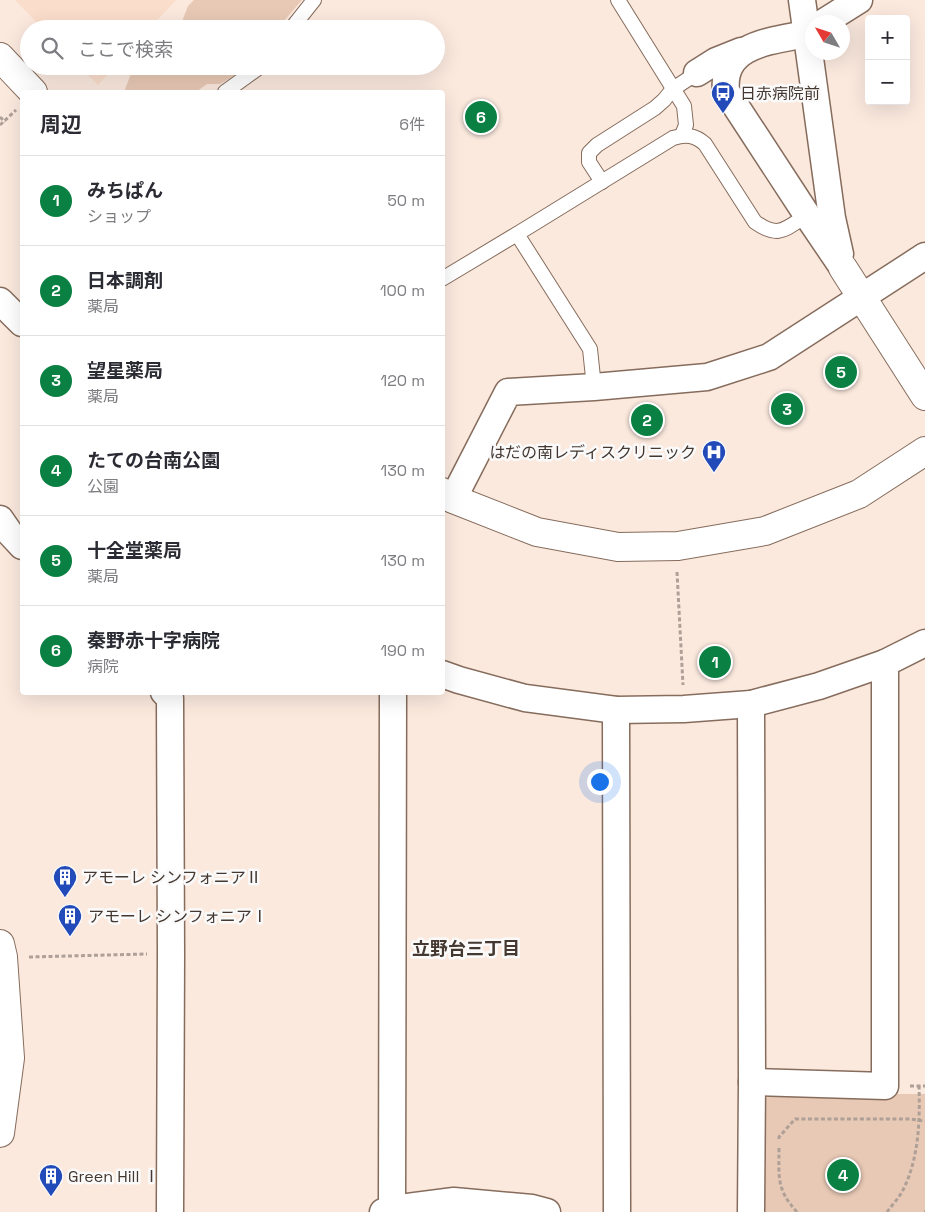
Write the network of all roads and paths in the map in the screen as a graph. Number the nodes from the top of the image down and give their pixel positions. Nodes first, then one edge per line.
1 (314, 0) edge
2 (618, 0) edge
3 (802, 0) edge
4 (859, 0) edge
5 (808, 15) edge
6 (836, 15) edge
7 (298, 20) edge
8 (805, 32) edge
9 (753, 46) junction
10 (0, 58) edge
11 (817, 60) edge
12 (697, 72) joint
13 (249, 75) edge
14 (673, 89) junction
15 (31, 90) edge
16 (228, 90) edge
17 (13, 113) dead end
18 (0, 117) edge
19 (5, 122) junction
20 (0, 125) edge
21 (682, 135) junction
22 (602, 182) junction
23 (807, 215) junction
24 (517, 234) junction
25 (925, 256) edge
26 (843, 268) junction
27 (445, 277) edge
28 (861, 296) junction
29 (0, 300) edge
30 (20, 321) edge
31 (594, 387) junction
32 (925, 396) edge
33 (925, 451) edge
34 (448, 495) edge
35 (677, 567) dead end
36 (925, 643) edge
37 (885, 663) junction
38 (445, 675) edge
39 (170, 695) edge
40 (393, 695) edge
41 (751, 704) junction
42 (684, 709) junction
43 (616, 710) junction
44 (12, 951) edge
45 (172, 954) junction
46 (752, 1082) junction
47 (918, 1086) dead end
48 (920, 1121) junction
49 (925, 1121) edge
50 (0, 1132) edge
51 (387, 1211) edge
52 (170, 1212) edge
53 (547, 1212) edge
54 (617, 1212) edge
55 (751, 1212) edge
56 (797, 1212) edge
57 (887, 1212) edge

1 - 7 lane
2 - 14 lane
3 - 5 street
4 - 6 street
8 - 9 street
9 - 12 street
9 - 23 street
10 - 15 street
11 - 26 street
12 - 14 lane
13 - 16 lane
14 - 21 lane
14 - 22 lane
17 - 19 path
18 - 19 path
19 - 20 path
21 - 22 lane
21 - 23 lane
22 - 24 lane
23 - 26 street
24 - 27 lane
24 - 31 lane
25 - 28 street
26 - 28 street
28 - 31 street
28 - 32 street
29 - 30 street
31 - 34 street
33 - 34 street
35 - 42 path
36 - 37 street
37 - 41 street
37 - 46 street
38 - 43 street
39 - 45 street
40 - 51 street
41 - 42 street
41 - 46 street
42 - 43 street
43 - 54 street
44 - 45 path
44 - 50 street
45 - 52 street
46 - 55 street
47 - 48 path
48 - 49 path
48 - 56 path
48 - 57 path
51 - 53 street

